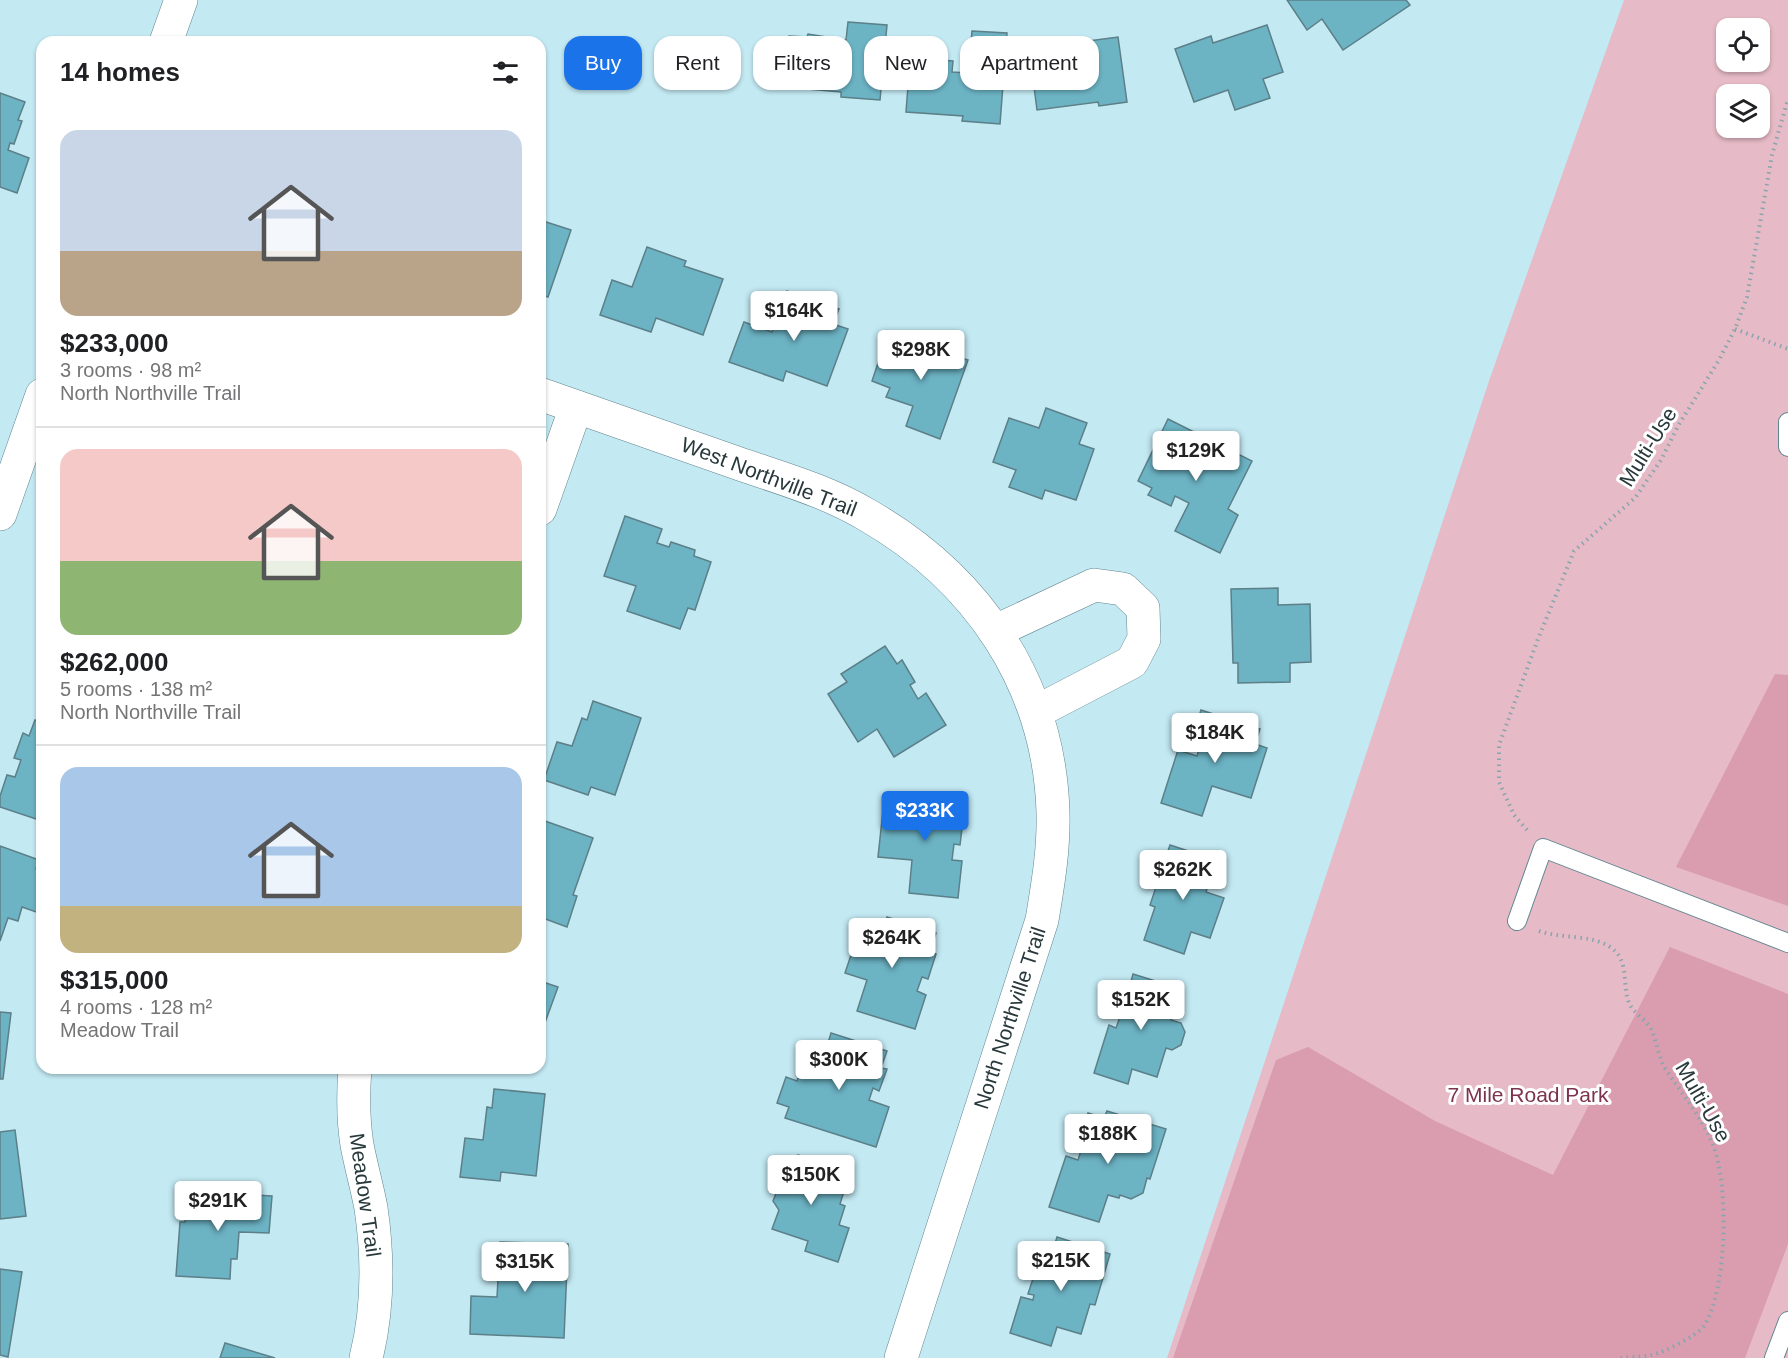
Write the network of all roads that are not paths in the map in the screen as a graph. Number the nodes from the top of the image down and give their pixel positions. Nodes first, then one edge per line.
1 (181, 0) edge
2 (168, 36) edge
3 (546, 396) edge
4 (576, 407) junction
5 (36, 412) edge
6 (1788, 422) edge
7 (1788, 447) edge
8 (546, 492) edge
9 (0, 514) edge
10 (996, 631) junction
11 (1019, 671) joint
12 (1036, 712) junction
13 (1517, 921) road end
14 (1788, 943) edge
15 (355, 1074) edge
16 (1788, 1321) edge
17 (366, 1358) edge
18 (901, 1358) edge
19 (1774, 1358) edge

1 - 2 street
3 - 4 street, West Northville Trail
4 - 8 street
4 - 10 street, West Northville Trail
5 - 9 street
6 - 7 lane
10 - 11 street, West Northville Trail
10 - 12 street
11 - 12 street, North Northville Trail
12 - 18 street, North Northville Trail
13 - 14 lane
15 - 17 street, Meadow Trail
16 - 19 lane

